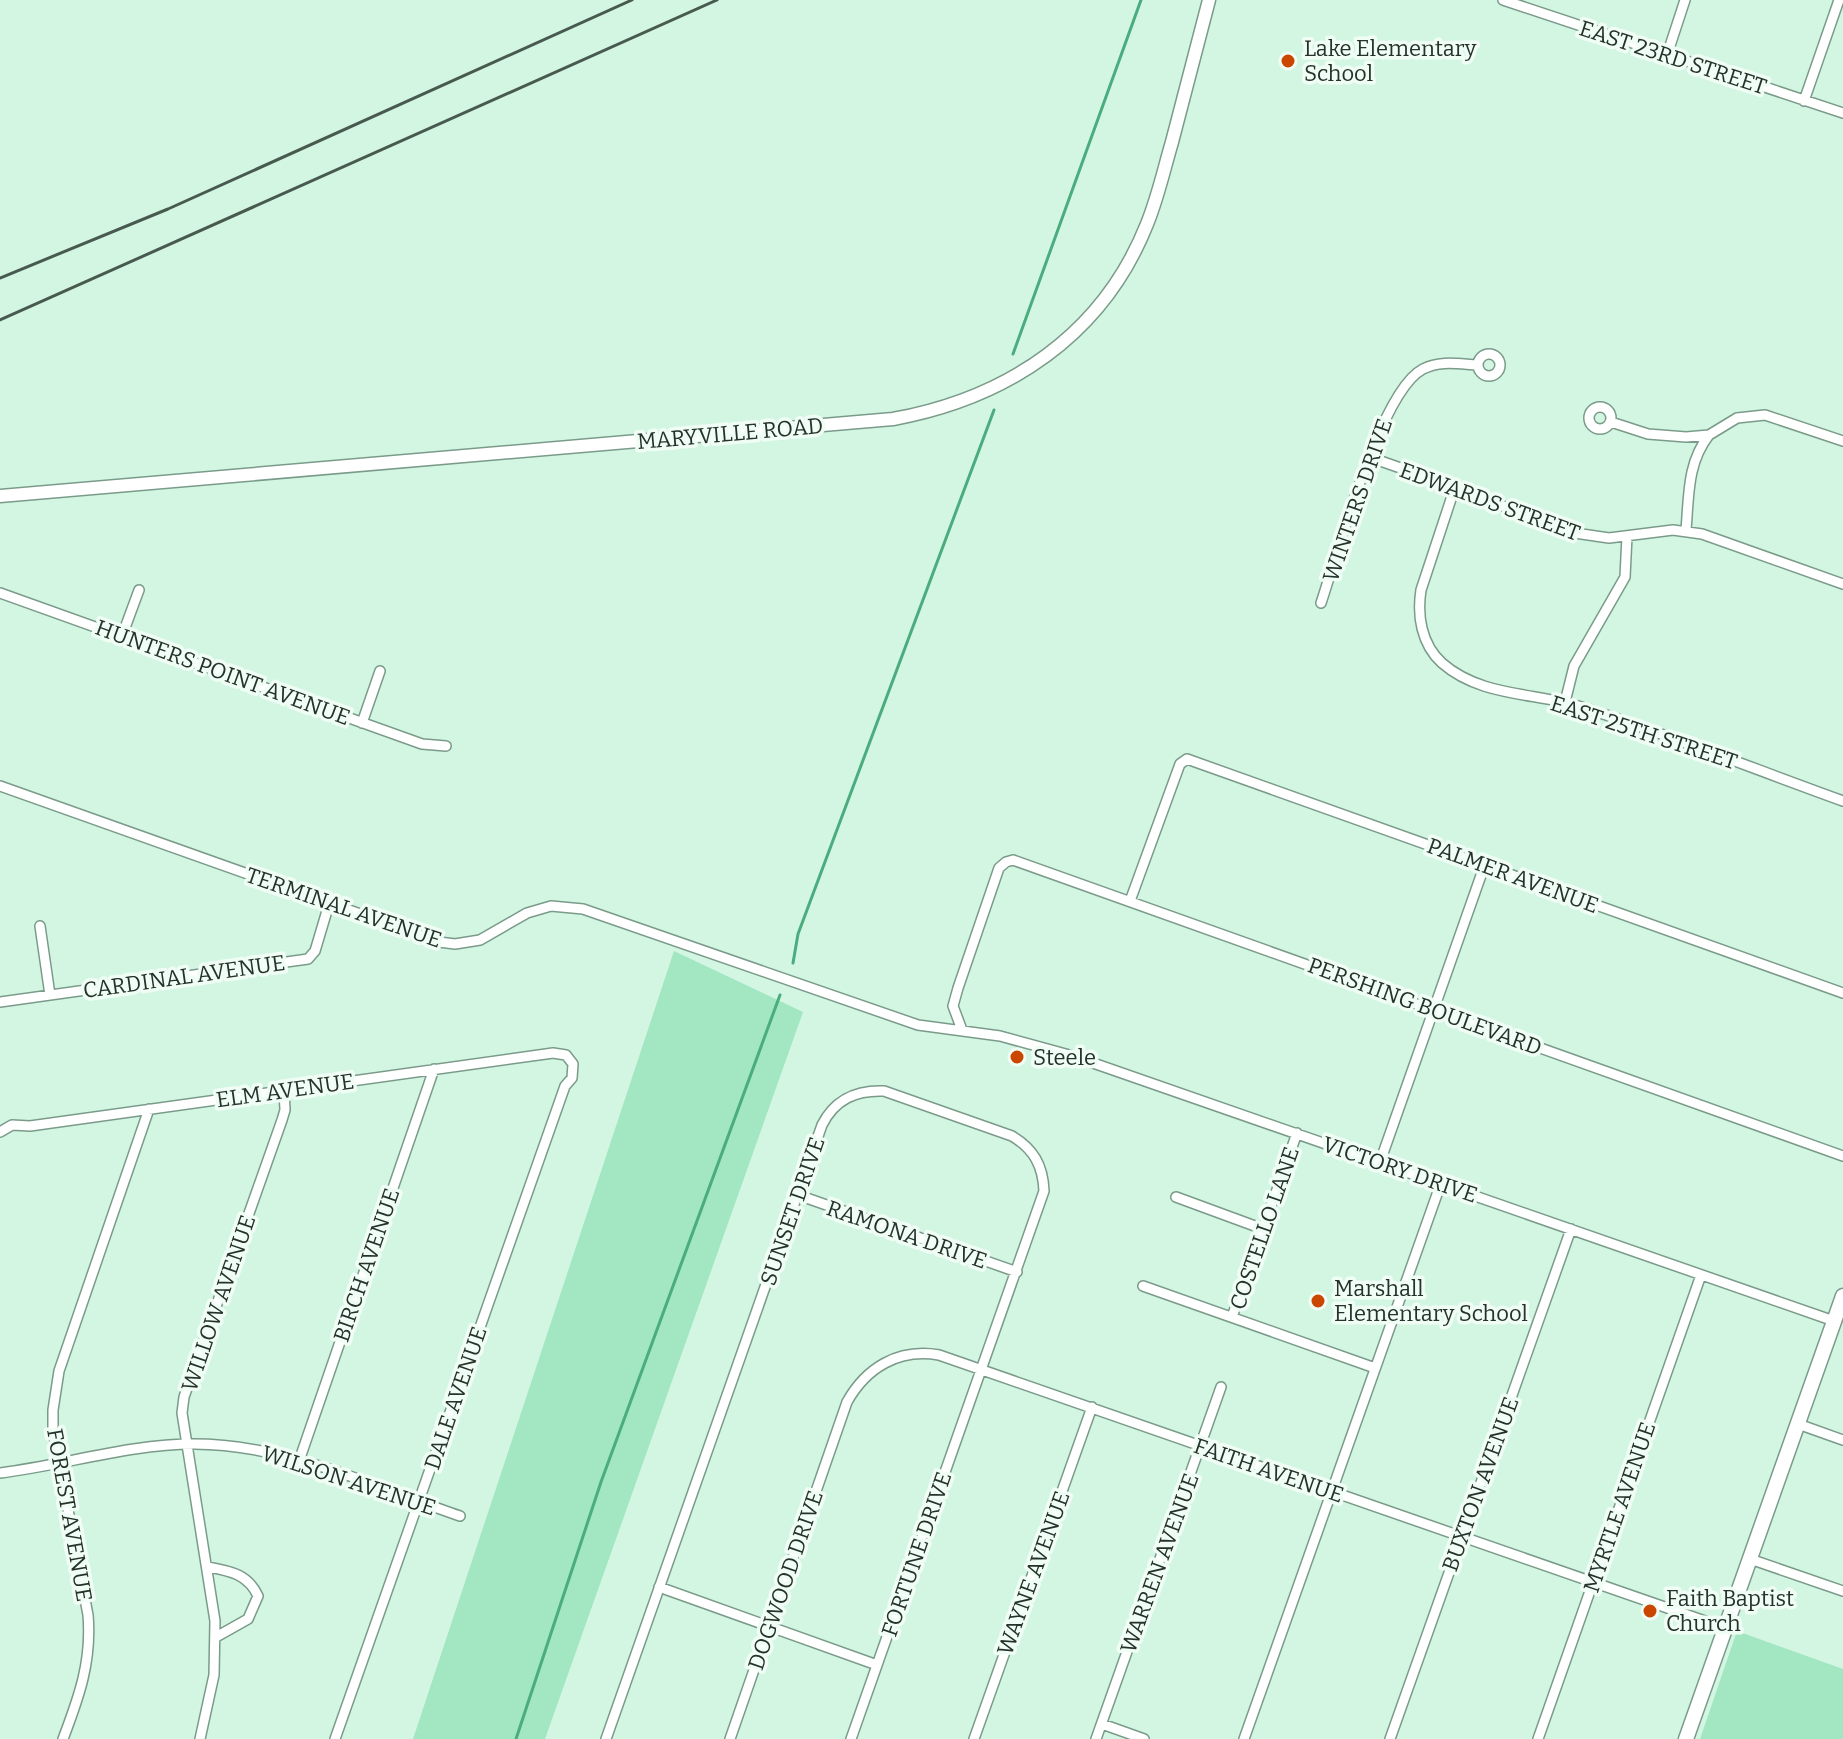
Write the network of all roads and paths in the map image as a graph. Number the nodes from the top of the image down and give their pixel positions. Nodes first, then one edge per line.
1 (1209, 0) edge
2 (1503, 0) edge
3 (1685, 0) edge
4 (1839, 0) edge
5 (1667, 55) junction
6 (1804, 101) junction
7 (1843, 113) edge
8 (1477, 365) dead end
9 (1611, 422) dead end
10 (1709, 435) junction
11 (1843, 441) edge
12 (1369, 457) junction
13 (1455, 487) junction
14 (0, 496) edge
15 (1686, 530) junction
16 (1627, 536) junction
17 (1843, 584) edge
18 (139, 590) dead end
19 (0, 593) edge
20 (1321, 603) dead end
21 (122, 636) junction
22 (380, 671) dead end
23 (1565, 702) junction
24 (362, 723) junction
25 (446, 746) dead end
26 (0, 786) edge
27 (1843, 801) edge
28 (1485, 864) junction
29 (1130, 901) junction
30 (329, 904) junction
31 (40, 926) dead end
32 (1843, 993) edge
33 (50, 995) junction
34 (0, 1002) edge
35 (1435, 1010) junction
36 (962, 1030) junction
37 (570, 1060) joint
38 (434, 1069) junction
39 (284, 1090) junction
40 (149, 1109) junction
41 (0, 1132) edge
42 (1297, 1133) junction
43 (1843, 1156) edge
44 (1380, 1162) junction
45 (1441, 1183) junction
46 (798, 1195) junction
47 (1176, 1197) dead end
48 (1263, 1229) junction
49 (1571, 1229) junction
50 (1017, 1272) junction
51 (1701, 1275) junction
52 (1143, 1286) dead end
53 (1843, 1296) edge
54 (1232, 1317) junction
55 (1834, 1321) junction
56 (1375, 1368) junction
57 (982, 1370) junction
58 (1221, 1387) dead end
59 (1092, 1407) junction
60 (840, 1421) joint
61 (1798, 1424) junction
62 (1843, 1440) edge
63 (185, 1444) junction
64 (1201, 1446) junction
65 (299, 1461) junction
66 (60, 1463) junction
67 (0, 1473) edge
68 (1331, 1491) junction
69 (418, 1502) junction
70 (460, 1516) dead end
71 (1462, 1537) junction
72 (1750, 1559) junction
73 (208, 1567) junction
74 (1592, 1583) junction
75 (659, 1587) junction
76 (1843, 1591) edge
77 (769, 1626) junction
78 (1725, 1628) junction
79 (216, 1637) junction
80 (877, 1665) junction
81 (1102, 1724) junction
82 (63, 1739) edge
83 (200, 1739) edge
84 (335, 1739) edge
85 (606, 1739) edge
86 (730, 1739) edge
87 (851, 1739) edge
88 (974, 1739) edge
89 (1096, 1739) edge
90 (1144, 1739) edge
91 (1244, 1739) edge
92 (1390, 1739) edge
93 (1538, 1739) edge
94 (1686, 1739) edge

1 - 14 main road, MARYVILLE ROAD
2 - 5 street, EAST 23RD STREET
3 - 5 street
4 - 6 street
5 - 6 street, EAST 23RD STREET
6 - 7 street, EAST 23RD STREET
8 - 12 street, WINTERS DRIVE
9 - 10 street
10 - 11 street
10 - 15 street
12 - 13 street, EDWARDS STREET
12 - 20 street, WINTERS DRIVE
13 - 16 street, EDWARDS STREET
13 - 23 street, EAST 25TH STREET
15 - 16 street, EDWARDS STREET
15 - 17 street, EDWARDS STREET
16 - 23 street
18 - 21 street
19 - 21 street, HUNTERS POINT AVENUE
21 - 24 street, HUNTERS POINT AVENUE
22 - 24 street
23 - 27 street, EAST 25TH STREET
24 - 25 street, HUNTERS POINT AVENUE
26 - 30 street, TERMINAL AVENUE
28 - 29 street, PALMER AVENUE
28 - 32 street, PALMER AVENUE
28 - 35 street
29 - 35 street, PERSHING BOULEVARD
29 - 36 street, PERSHING BOULEVARD
30 - 33 street, CARDINAL AVENUE
30 - 36 street, TERMINAL AVENUE
31 - 33 street
33 - 34 street, CARDINAL AVENUE
35 - 43 street, PERSHING BOULEVARD
35 - 44 street
36 - 42 street, VICTORY DRIVE
37 - 38 street, ELM AVENUE
37 - 69 street, DALE AVENUE
38 - 39 street, ELM AVENUE
38 - 65 street, BIRCH AVENUE
39 - 40 street, ELM AVENUE
39 - 63 street, WILLOW AVENUE
40 - 41 street, ELM AVENUE
40 - 66 street, FOREST AVENUE
42 - 44 street, VICTORY DRIVE
42 - 48 street, COSTELLO LANE
44 - 45 street, VICTORY DRIVE
45 - 49 street, VICTORY DRIVE
45 - 56 street
46 - 50 street, RAMONA DRIVE
46 - 50 street, SUNSET DRIVE
46 - 75 street, SUNSET DRIVE
47 - 48 street
48 - 54 street, COSTELLO LANE
49 - 51 street, VICTORY DRIVE
49 - 71 street, BUXTON AVENUE
50 - 57 street, SUNSET DRIVE
51 - 55 street, VICTORY DRIVE
51 - 74 street, MYRTLE AVENUE
52 - 54 street
53 - 55 main road
54 - 56 street, COSTELLO LANE
55 - 61 main road
56 - 68 street
57 - 59 street, FAITH AVENUE
57 - 60 street, FAITH AVENUE
57 - 80 street, FORTUNE DRIVE
58 - 64 street, WARREN AVENUE
59 - 64 street, FAITH AVENUE
59 - 88 street, WAYNE AVENUE
60 - 77 street, DOGWOOD DRIVE
61 - 62 street
61 - 72 main road
63 - 65 street, WILSON AVENUE
63 - 66 street, WILSON AVENUE
63 - 73 street, WILLOW AVENUE
64 - 68 street, FAITH AVENUE
64 - 81 street, WARREN AVENUE
65 - 69 street, WILSON AVENUE
66 - 67 street, WILSON AVENUE
66 - 82 street, FOREST AVENUE
68 - 71 street, FAITH AVENUE
68 - 91 street
69 - 70 street, WILSON AVENUE
69 - 84 street, DALE AVENUE
71 - 74 street, FAITH AVENUE
71 - 92 street, BUXTON AVENUE
72 - 76 street
72 - 78 main road
73 - 79 street, WILLOW AVENUE
73 - 79 street
74 - 78 street, FAITH AVENUE
74 - 93 street, MYRTLE AVENUE
75 - 77 street
75 - 85 street, SUNSET DRIVE
77 - 80 street
77 - 86 street, DOGWOOD DRIVE
78 - 94 main road
79 - 83 street, WILLOW AVENUE
80 - 87 street, FORTUNE DRIVE
81 - 89 street, WARREN AVENUE
81 - 90 street

